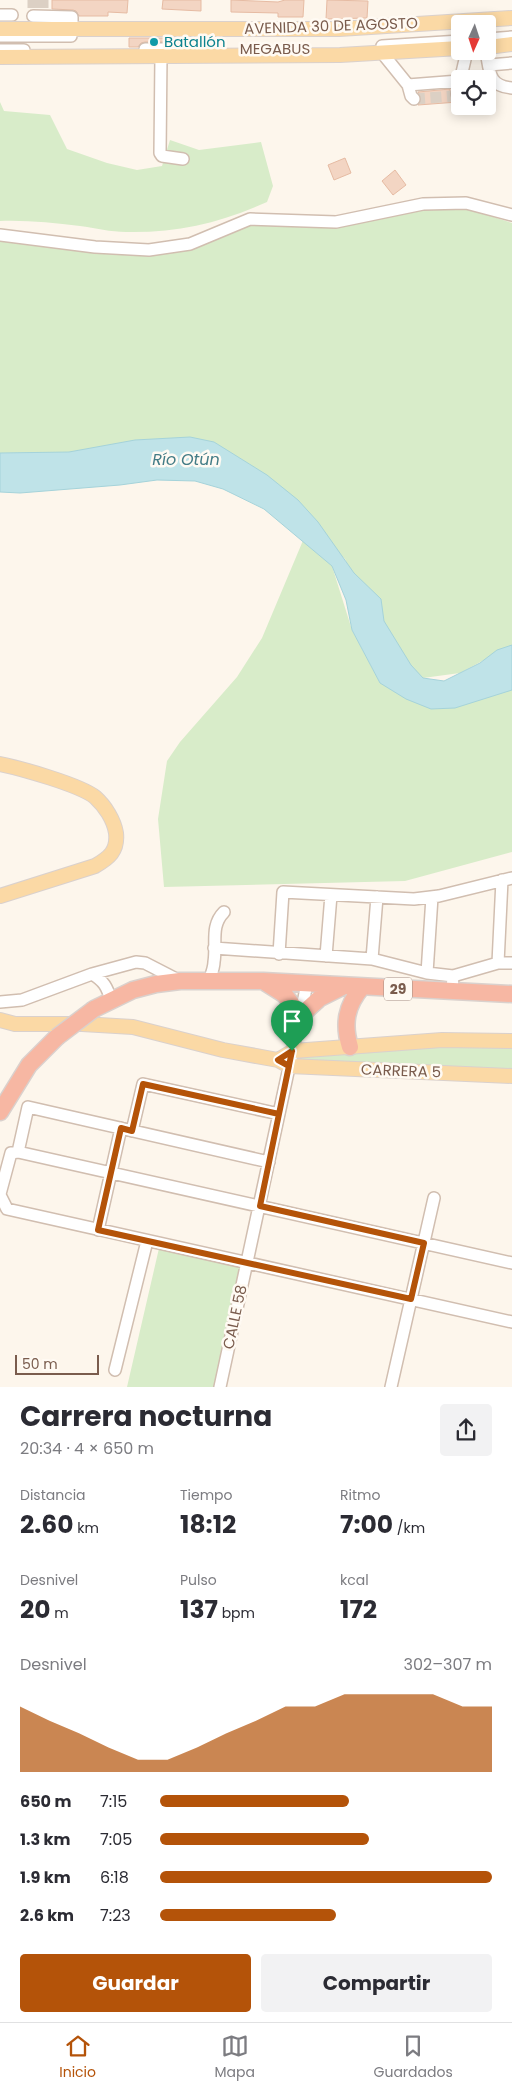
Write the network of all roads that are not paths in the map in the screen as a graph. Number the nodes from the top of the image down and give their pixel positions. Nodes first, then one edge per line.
1 (0, 15) edge
2 (12, 16) dead end
3 (512, 18) edge
4 (512, 23) edge
5 (496, 24) edge
6 (451, 28) edge
7 (0, 29) edge
8 (0, 36) edge
9 (512, 37) edge
10 (496, 38) edge
11 (451, 42) edge
12 (512, 44) edge
13 (496, 46) edge
14 (451, 49) edge
15 (0, 50) edge
16 (384, 54) junction
17 (160, 56) junction
18 (0, 57) edge
19 (488, 60) edge
20 (512, 63) edge
21 (489, 65) junction
22 (451, 82) edge
23 (408, 85) junction
24 (512, 88) edge
25 (414, 98) dead end
26 (183, 160) dead end
27 (512, 216) edge
28 (0, 235) edge
29 (0, 764) edge
30 (507, 879) edge
31 (331, 895) junction
32 (0, 896) edge
33 (377, 897) junction
34 (432, 897) junction
35 (224, 912) dead end
36 (214, 948) junction
37 (279, 954) junction
38 (326, 956) junction
39 (372, 959) junction
40 (498, 962) junction
41 (512, 963) edge
42 (427, 973) junction
43 (92, 974) junction
44 (180, 981) junction
45 (209, 981) junction
46 (262, 981) junction
47 (307, 984) junction
48 (452, 984) junction
49 (344, 986) junction
50 (362, 987) junction
51 (512, 994) edge
52 (111, 1000) junction
53 (0, 1002) edge
54 (300, 1016) junction
55 (0, 1020) edge
56 (512, 1041) edge
57 (350, 1047) junction
58 (292, 1051) junction
59 (284, 1063) junction
60 (512, 1076) edge
61 (0, 1112) edge
62 (279, 1114) junction
63 (127, 1130) junction
64 (18, 1152) junction
65 (269, 1162) junction
66 (111, 1173) junction
67 (0, 1195) edge
68 (434, 1198) dead end
69 (260, 1206) junction
70 (98, 1230) junction
71 (147, 1241) junction
72 (424, 1243) junction
73 (512, 1263) edge
74 (247, 1264) junction
75 (411, 1299) junction
76 (512, 1322) edge
77 (115, 1370) dead end
78 (220, 1387) edge
79 (391, 1387) edge

1 - 2 street
3 - 7 main road, AVENIDA 30 DE AGOSTO
4 - 5 street
6 - 8 street, MEGABUS
9 - 10 street
11 - 15 street, MEGABUS
12 - 13 main road
14 - 16 main road, AVENIDA 30 DE AGOSTO
16 - 17 main road, AVENIDA 30 DE AGOSTO
16 - 23 street
17 - 18 main road, AVENIDA 30 DE AGOSTO
17 - 26 street
19 - 21 street
20 - 21 street
21 - 24 street
22 - 23 street
23 - 25 street
27 - 28 street
29 - 32 main road
30 - 34 street
30 - 40 street
31 - 33 street
31 - 37 street
31 - 38 street
33 - 34 street
33 - 39 street
34 - 42 street
35 - 36 street
36 - 37 street
36 - 45 street
37 - 38 street
38 - 39 street
39 - 42 street
40 - 41 street
40 - 48 street
42 - 48 street
43 - 44 street
43 - 52 street
43 - 53 street
44 - 45 highway, 29
44 - 52 highway, 29
45 - 46 highway, 29
46 - 47 highway, 29
46 - 54 highway
47 - 49 highway, 29
47 - 54 street
48 - 50 highway, 29
48 - 51 highway, 29
49 - 50 highway, 29
49 - 54 highway
50 - 57 highway
52 - 61 highway, 29, bridge
54 - 58 street
55 - 59 main road, CARRERA 5
56 - 57 main road, CARRERA 5
57 - 58 main road, CARRERA 5
58 - 59 main road
59 - 60 main road, CARRERA 5
59 - 62 street, CALLE 58
62 - 63 street
62 - 65 street, CALLE 58
63 - 64 street
63 - 65 street
63 - 66 street
64 - 66 street
64 - 67 street
65 - 69 street, CALLE 58
66 - 69 street
66 - 70 street
67 - 70 street
68 - 72 street
69 - 72 street
69 - 74 street, CALLE 58
70 - 71 street
71 - 74 street
71 - 77 street
72 - 73 street
72 - 75 street
74 - 75 street
74 - 78 street, CALLE 58
75 - 76 street
75 - 79 street

